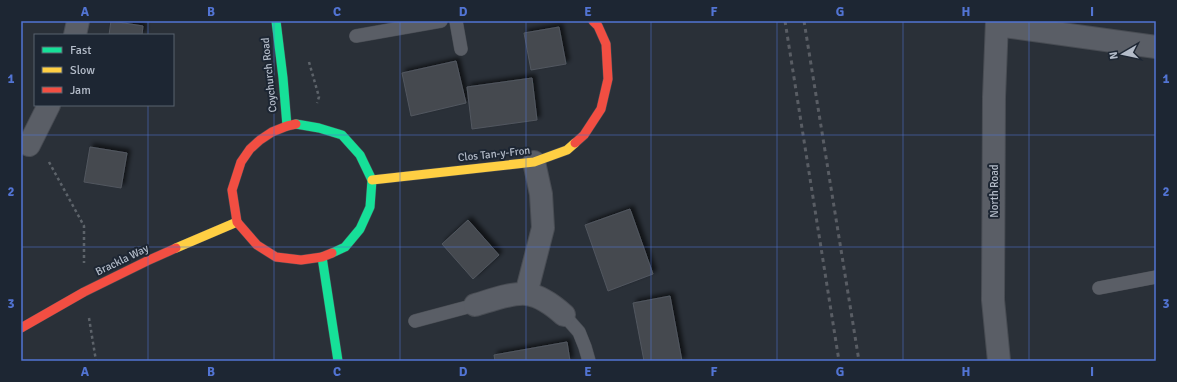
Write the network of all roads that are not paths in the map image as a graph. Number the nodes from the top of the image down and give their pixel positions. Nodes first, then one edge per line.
1 (78, 21) edge
2 (276, 21) edge
3 (442, 21) edge
4 (456, 21) edge
5 (593, 21) edge
6 (997, 23) edge
7 (75, 34) edge
8 (356, 36) dead end
9 (1156, 47) edge
10 (461, 50) dead end
11 (48, 106) edge
12 (287, 126) junction
13 (29, 145) road end
14 (534, 162) junction
15 (372, 180) junction
16 (237, 222) junction
17 (322, 257) junction
18 (1156, 277) edge
19 (1099, 288) dead end
20 (526, 294) junction
21 (475, 305) joint
22 (564, 315) joint
23 (416, 321) dead end
24 (21, 328) edge
25 (338, 361) edge
26 (589, 361) edge
27 (999, 361) edge

1 - 7 street
2 - 12 main road, Coychurch Road
3 - 8 lane
4 - 10 lane
5 - 14 main road, Clos Tan-y-Fron
6 - 9 street
6 - 27 street, North Road
11 - 13 street
12 - 15 main road, Coychurch Road
12 - 16 main road, Coychurch Road
14 - 15 main road, Clos Tan-y-Fron
14 - 20 street
15 - 17 main road, Coychurch Road
16 - 17 main road, Coychurch Road
16 - 24 main road, Brackla Way
17 - 25 main road
18 - 19 lane
20 - 21 street
20 - 22 street
21 - 23 lane
22 - 26 lane

